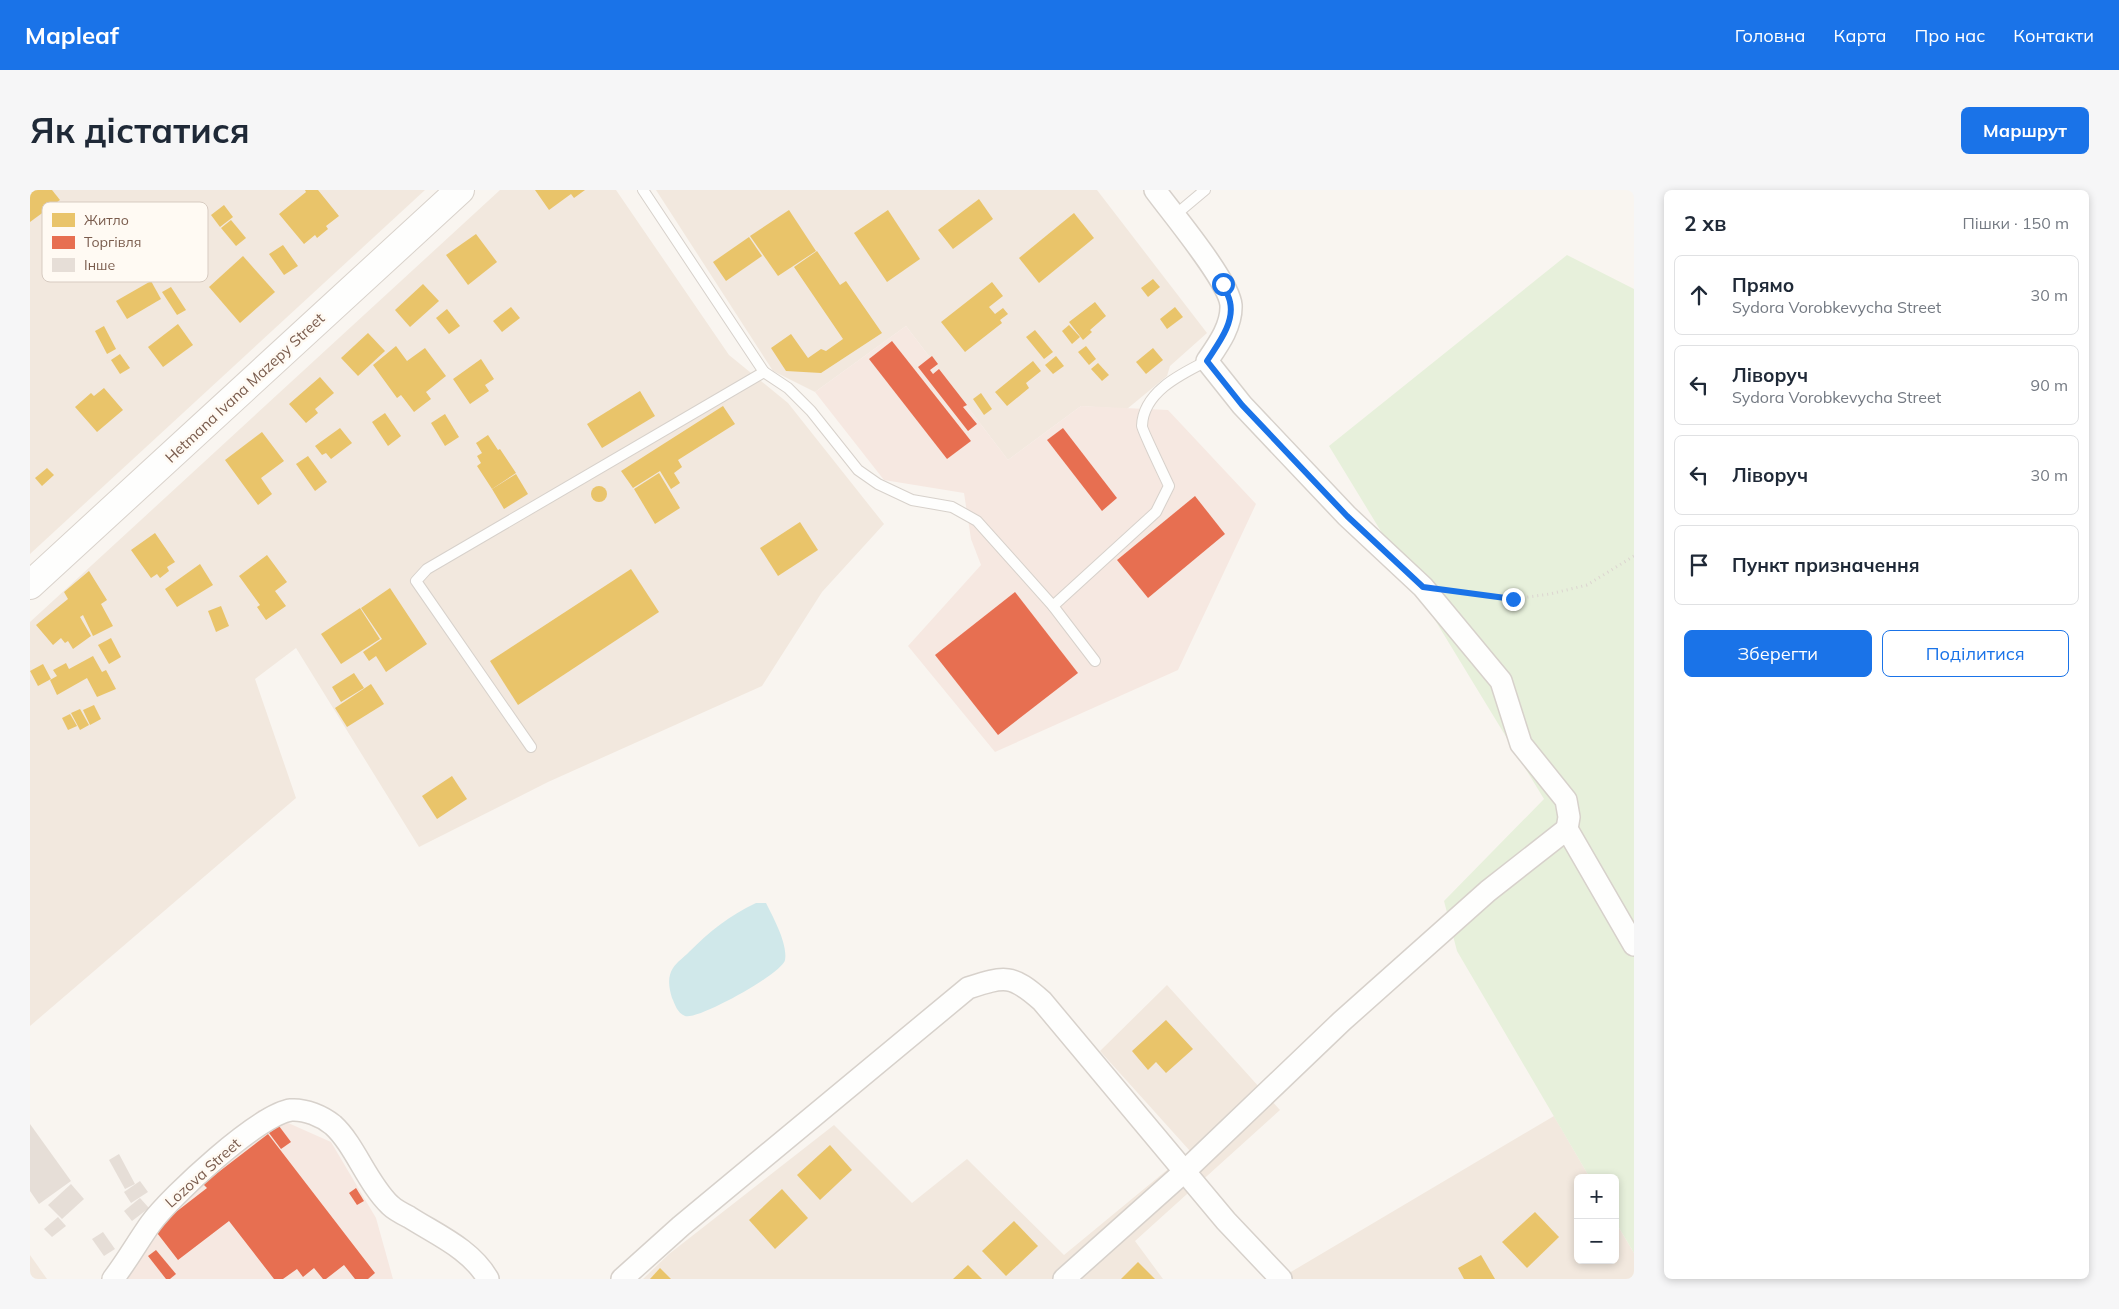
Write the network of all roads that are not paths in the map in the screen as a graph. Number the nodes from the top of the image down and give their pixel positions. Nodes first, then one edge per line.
1 (460, 190) edge
2 (643, 190) edge
3 (1155, 190) edge
4 (1205, 190) edge
5 (1174, 216) junction
6 (1207, 361) junction
7 (764, 372) junction
8 (30, 585) edge
9 (1053, 606) junction
10 (1095, 660) dead end
11 (531, 747) dead end
12 (1567, 830) junction
13 (1634, 945) edge
14 (1185, 1171) junction
15 (113, 1279) edge
16 (488, 1279) edge
17 (622, 1279) edge
18 (1064, 1279) edge
19 (1281, 1279) edge

1 - 8 main road, Hetmana Ivana Mazepy Street
2 - 7 lane
3 - 5 street
4 - 5 lane
5 - 6 street
6 - 9 lane
6 - 12 street
7 - 9 lane
7 - 11 lane
9 - 10 lane
12 - 13 street
12 - 14 street
14 - 17 street
14 - 18 street
14 - 19 street
15 - 16 street, Lozova Street

